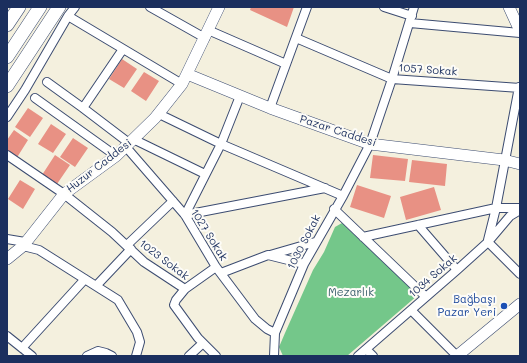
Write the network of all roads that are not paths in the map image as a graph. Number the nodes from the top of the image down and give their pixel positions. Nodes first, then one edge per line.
1 (18, 7) edge
2 (40, 7) edge
3 (75, 7) edge
4 (150, 7) edge
5 (219, 7) edge
6 (307, 7) edge
7 (384, 7) edge
8 (414, 7) edge
9 (509, 7) edge
10 (63, 12) edge
11 (411, 20) junction
12 (7, 25) edge
13 (520, 30) edge
14 (207, 34) junction
15 (296, 38) junction
16 (122, 49) junction
17 (7, 57) edge
18 (286, 64) junction
19 (184, 79) junction
20 (392, 79) junction
21 (47, 82) dead end
22 (7, 86) edge
23 (520, 88) edge
24 (240, 96) junction
25 (35, 98) dead end
26 (83, 108) junction
27 (270, 108) junction
28 (159, 114) junction
29 (7, 117) edge
30 (129, 143) junction
31 (220, 144) junction
32 (370, 144) junction
33 (7, 155) edge
34 (116, 156) junction
35 (504, 160) junction
36 (520, 164) edge
37 (205, 174) junction
38 (325, 188) junction
39 (64, 194) junction
40 (342, 196) junction
41 (173, 201) junction
42 (496, 208) junction
43 (334, 209) junction
44 (520, 209) edge
45 (185, 215) junction
46 (418, 225) junction
47 (364, 237) junction
48 (7, 239) edge
49 (315, 242) junction
50 (488, 242) junction
51 (24, 244) junction
52 (129, 247) junction
53 (268, 256) junction
54 (7, 259) edge
55 (304, 264) junction
56 (218, 270) junction
57 (457, 270) junction
58 (520, 274) edge
59 (86, 279) junction
60 (96, 286) junction
61 (185, 290) junction
62 (426, 297) junction
63 (520, 304) edge
64 (411, 310) junction
65 (520, 311) edge
66 (275, 333) junction
67 (7, 336) edge
68 (203, 343) junction
69 (22, 348) junction
70 (366, 349) junction
71 (461, 355) edge
72 (32, 356) edge
73 (87, 356) edge
74 (112, 356) edge
75 (136, 356) edge
76 (189, 356) edge
77 (216, 356) edge
78 (273, 356) edge
79 (358, 356) edge
80 (373, 356) edge

1 - 12 main road
2 - 17 main road
3 - 10 street
4 - 14 street
5 - 14 street, Huzur Caddesi
6 - 15 street
7 - 11 street
8 - 11 street, 1030 Sokak
9 - 13 street
10 - 16 street
10 - 22 main road
10 - 29 street
11 - 13 street
11 - 20 street, 1030 Sokak
14 - 18 street
14 - 19 street, Huzur Caddesi
15 - 18 street
15 - 20 street, 1057 Sokak
16 - 19 street
16 - 26 street
18 - 27 street
19 - 24 street, Pazar Caddesi
19 - 28 street, Huzur Caddesi
20 - 23 street, 1057 Sokak
20 - 32 street, 1030 Sokak
21 - 26 street
23 - 35 street
24 - 27 street, Pazar Caddesi
24 - 31 street
25 - 34 street
26 - 30 street
27 - 32 street, Pazar Caddesi
28 - 30 street, Huzur Caddesi
28 - 31 street
30 - 34 street, Huzur Caddesi
30 - 37 street
30 - 41 street, 1027 Sokak
31 - 37 street
31 - 38 street
32 - 35 street, Pazar Caddesi
32 - 40 street, 1030 Sokak
33 - 39 street, 1023 Sokak
34 - 39 street, Huzur Caddesi
35 - 36 street, Pazar Caddesi
35 - 42 street
37 - 45 street
38 - 40 street
38 - 45 street
39 - 51 street, Huzur Caddesi
39 - 52 street, 1023 Sokak
40 - 43 street, 1030 Sokak
41 - 45 street, 1027 Sokak
41 - 52 street
42 - 44 street
42 - 46 street
42 - 50 street
43 - 47 street
43 - 49 street, 1030 Sokak
44 - 50 street, 1034 Sokak
45 - 56 street, 1027 Sokak
46 - 47 street
46 - 57 street
47 - 62 street
48 - 51 street
49 - 53 street
49 - 55 street, 1030 Sokak
50 - 57 street, 1034 Sokak
50 - 58 street
51 - 54 street, Huzur Caddesi
51 - 59 street
52 - 60 street
52 - 61 street, 1023 Sokak
53 - 55 street
53 - 56 street
55 - 66 street, 1030 Sokak
56 - 61 street
56 - 66 street, 1027 Sokak
57 - 62 street, 1034 Sokak
59 - 60 street
59 - 69 street
60 - 75 street
61 - 68 street, 1023 Sokak
62 - 64 street, 1034 Sokak
63 - 71 street
64 - 70 street, 1034 Sokak
64 - 71 street
65 - 71 street
66 - 78 street, 1030 Sokak
67 - 69 street
68 - 76 street
68 - 77 street, 1023 Sokak
69 - 72 street
70 - 79 street, 1034 Sokak
70 - 80 street
73 - 74 street

